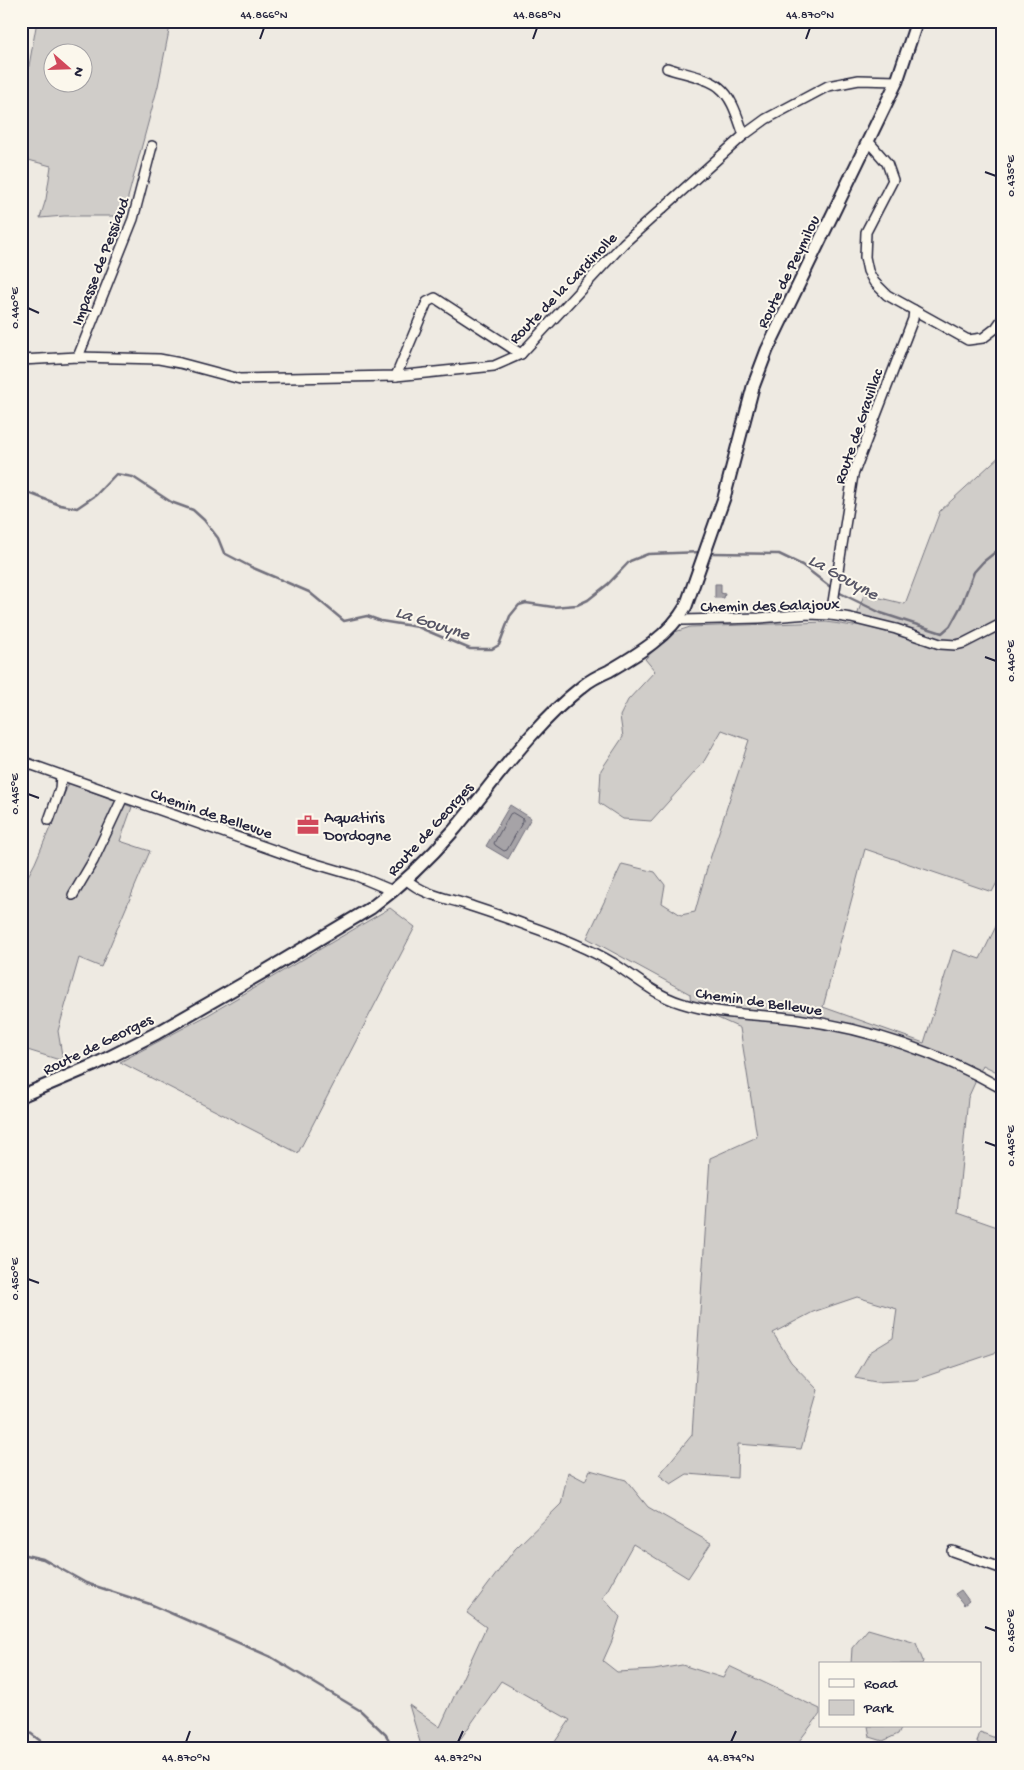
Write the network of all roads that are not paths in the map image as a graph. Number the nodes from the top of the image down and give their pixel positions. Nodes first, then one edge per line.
1 (917, 21) edge
2 (667, 68) dead end
3 (897, 81) junction
4 (744, 136) junction
5 (868, 141) junction
6 (152, 146) dead end
7 (914, 310) junction
8 (1003, 318) edge
9 (521, 354) junction
10 (78, 357) junction
11 (21, 360) edge
12 (396, 376) junction
13 (708, 544) joint
14 (831, 615) junction
15 (679, 618) junction
16 (1003, 622) edge
17 (21, 761) edge
18 (61, 775) junction
19 (123, 797) junction
20 (49, 820) dead end
21 (407, 880) junction
22 (393, 891) junction
23 (73, 895) dead end
24 (1003, 1089) edge
25 (21, 1096) edge
26 (952, 1551) dead end
27 (1003, 1569) edge

1 - 3 street, Route de Peymilou
2 - 4 street
3 - 4 street, Route de la Cardinolle
3 - 5 street, Route de Peymilou
4 - 9 street, Route de la Cardinolle
5 - 7 street
5 - 13 street, Route de Peymilou
6 - 10 street, Impasse de Pessiaud
7 - 8 street
7 - 14 street, Route de Gravillac
9 - 12 street, Route de la Cardinolle
9 - 12 street
10 - 11 street, Route de la Cardinolle
10 - 12 street, Route de la Cardinolle
13 - 15 street, Route de Georges
14 - 15 street, Chemin des Galajoux
14 - 16 street, Chemin des Galajoux
15 - 21 street, Route de Georges
17 - 18 street, Chemin de Bellevue
18 - 19 street, Chemin de Bellevue
18 - 20 street
19 - 22 street, Chemin de Bellevue
19 - 23 street
21 - 22 street, Route de Georges
21 - 24 street, Chemin de Bellevue
22 - 25 street, Route de Georges
26 - 27 street

